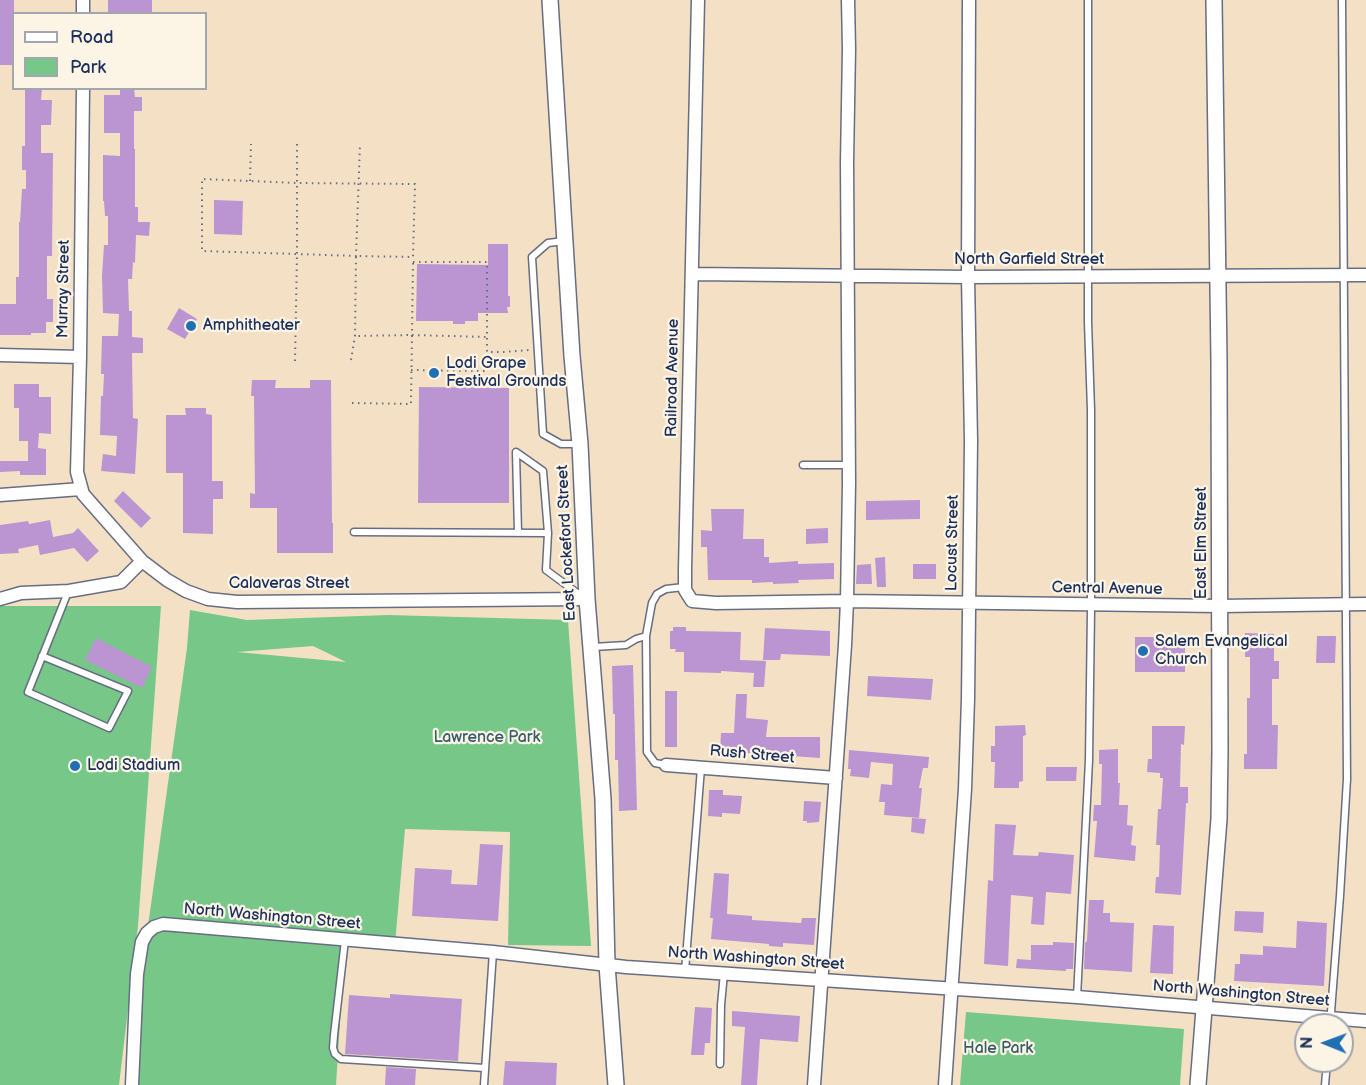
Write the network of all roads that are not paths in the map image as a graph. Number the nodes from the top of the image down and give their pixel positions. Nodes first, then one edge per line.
1 (550, 0) edge
2 (698, 0) edge
3 (848, 0) edge
4 (969, 0) edge
5 (1088, 0) edge
6 (1214, 0) edge
7 (1342, 0) edge
8 (83, 90) edge
9 (565, 241) junction
10 (692, 274) junction
11 (1218, 275) junction
12 (1366, 275) edge
13 (848, 276) junction
14 (1089, 276) junction
15 (1343, 276) junction
16 (968, 277) junction
17 (0, 355) edge
18 (80, 357) junction
19 (580, 444) junction
20 (803, 465) dead end
21 (849, 465) junction
22 (81, 489) junction
23 (0, 495) edge
24 (354, 532) dead end
25 (518, 533) junction
26 (548, 533) junction
27 (142, 561) junction
28 (685, 587) junction
29 (69, 591) junction
30 (0, 599) edge
31 (587, 599) junction
32 (847, 601) junction
33 (969, 603) junction
34 (1345, 604) junction
35 (1366, 604) edge
36 (1091, 605) junction
37 (1219, 606) junction
38 (646, 636) junction
39 (591, 648) junction
40 (42, 656) junction
41 (666, 765) joint
42 (701, 767) junction
43 (836, 778) junction
44 (345, 940) junction
45 (493, 952) junction
46 (608, 965) junction
47 (685, 971) junction
48 (724, 973) junction
49 (821, 979) junction
50 (951, 989) junction
51 (1077, 997) junction
52 (1204, 1007) junction
53 (1331, 1013) edge
54 (1294, 1018) edge
55 (720, 1064) dead end
56 (486, 1068) junction
57 (132, 1085) edge
58 (484, 1085) edge
59 (616, 1085) edge
60 (814, 1085) edge
61 (945, 1085) edge
62 (1198, 1085) edge

1 - 9 street, East Lockeford Street
2 - 10 street, Railroad Avenue
3 - 13 street
4 - 16 street, Locust Street
5 - 14 lane
6 - 11 street, East Elm Street
7 - 15 lane
8 - 18 street, Murray Street
9 - 19 street, East Lockeford Street
9 - 19 lane
10 - 13 street, North Garfield Street
10 - 28 street, Railroad Avenue
11 - 14 street, North Garfield Street
11 - 15 street, North Garfield Street
11 - 37 street, East Elm Street
12 - 15 street, North Garfield Street
13 - 16 street, North Garfield Street
13 - 21 street
14 - 16 street, North Garfield Street
14 - 36 lane
15 - 34 lane
16 - 33 street, Locust Street
17 - 18 street
18 - 22 street, Murray Street
19 - 31 street, East Lockeford Street
20 - 21 lane
21 - 32 street
22 - 23 street
22 - 27 street, Calaveras Street
24 - 25 lane
25 - 26 lane
25 - 26 lane
26 - 31 lane
27 - 29 street
27 - 31 street, Calaveras Street
28 - 32 street
28 - 38 lane
29 - 30 street
29 - 40 lane
31 - 39 street, East Lockeford Street
32 - 33 street, Central Avenue
32 - 43 street
33 - 36 street, Central Avenue
33 - 50 street, Locust Street
34 - 35 street, Central Avenue
34 - 37 street, Central Avenue
34 - 53 lane
36 - 37 street, Central Avenue
36 - 51 lane
37 - 52 street, East Elm Street
38 - 39 lane
38 - 41 lane
39 - 46 street, East Lockeford Street
40 - 40 lane
41 - 42 street, Rush Street
42 - 43 street, Rush Street
42 - 47 lane
43 - 49 street
44 - 45 street, North Washington Street
44 - 56 lane
44 - 57 street, North Washington Street
45 - 46 street, North Washington Street
45 - 56 lane
46 - 47 street, North Washington Street
46 - 59 street, East Lockeford Street
47 - 48 street, North Washington Street
48 - 49 street, North Washington Street
48 - 55 lane
49 - 50 street, North Washington Street
49 - 60 street
50 - 51 street, North Washington Street
50 - 61 street, Locust Street
51 - 52 street, North Washington Street
52 - 54 street, North Washington Street
52 - 62 street, East Elm Street
56 - 58 lane

